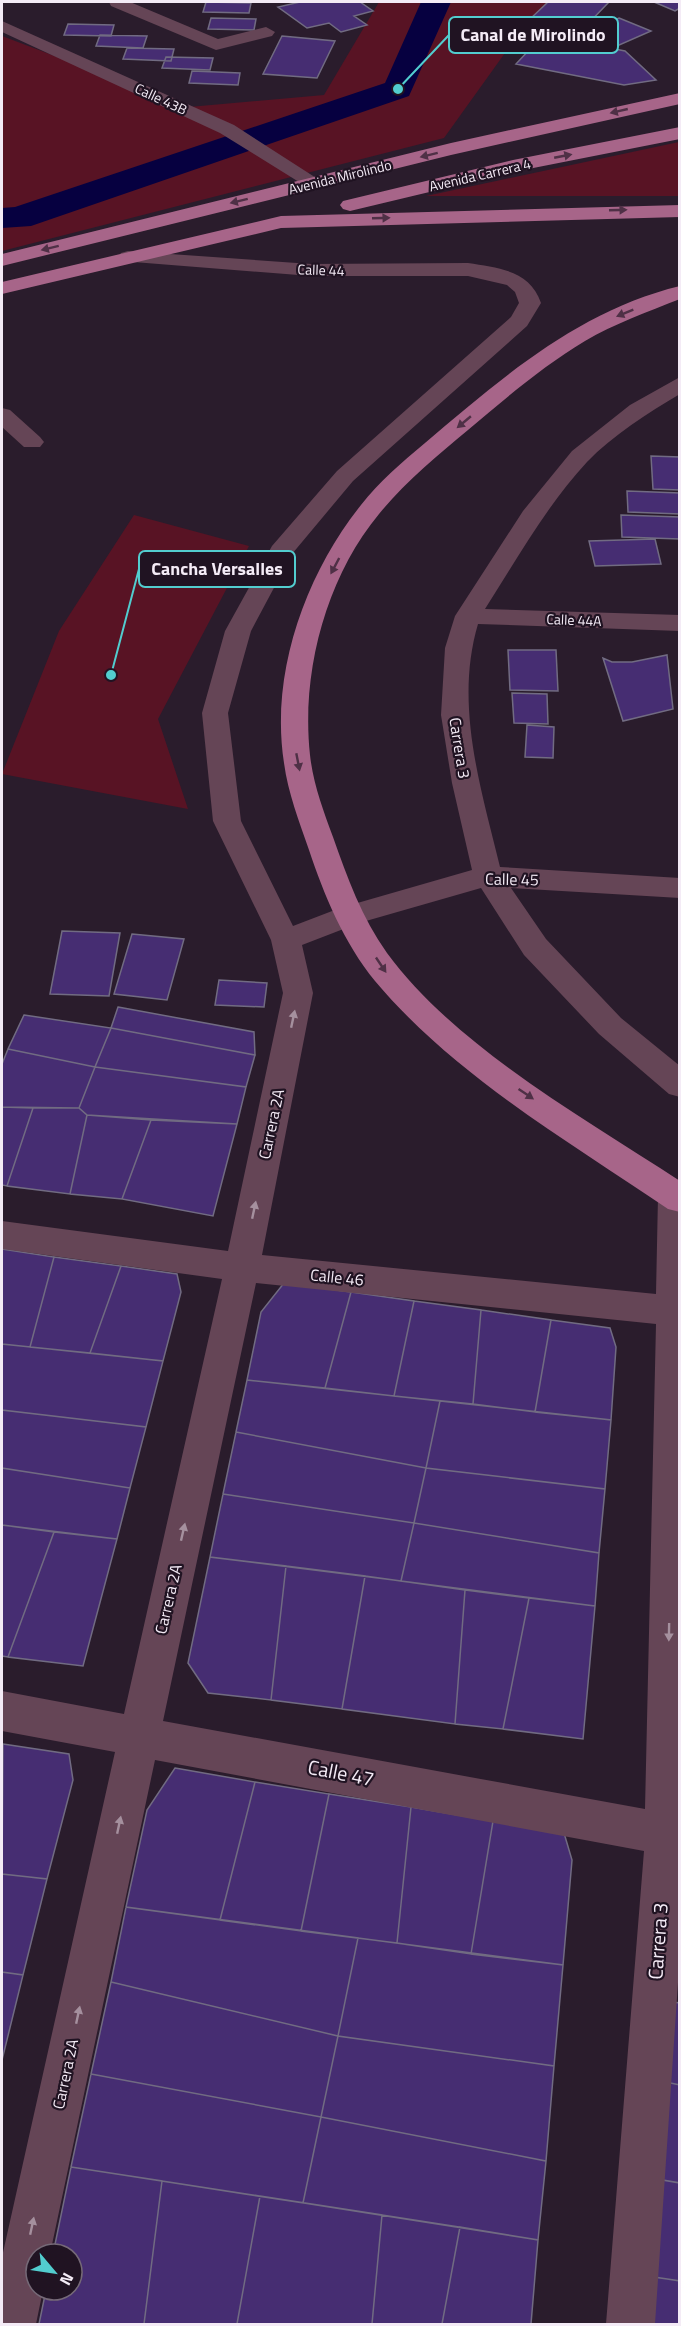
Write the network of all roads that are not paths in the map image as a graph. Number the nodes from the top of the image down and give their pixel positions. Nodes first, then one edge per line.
1 (117, 2) edge
2 (2, 26) edge
3 (266, 32) dead end
4 (678, 98) edge
5 (680, 133) edge
6 (314, 183) junction
7 (680, 211) edge
8 (281, 222) junction
9 (128, 257) junction
10 (2, 260) edge
11 (512, 279) joint
12 (2, 288) edge
13 (680, 291) edge
14 (680, 384) edge
15 (638, 410) junction
16 (680, 412) edge
17 (2, 415) edge
18 (32, 442) dead end
19 (468, 616) junction
20 (680, 623) edge
21 (488, 876) junction
22 (680, 888) edge
23 (350, 915) junction
24 (286, 940) junction
25 (680, 1085) edge
26 (677, 1198) edge
27 (2, 1235) edge
28 (242, 1267) junction
29 (674, 1311) junction
30 (2, 1711) edge
31 (138, 1735) junction
32 (673, 1836) edge
33 (11, 2325) edge
34 (631, 2325) edge

1 - 3 street
2 - 6 street, Calle 43B
4 -> 6 main road, Avenida Mirolindo
8 -> 5 main road, Avenida Carrera 4
6 -> 10 main road, Avenida Mirolindo
8 -> 7 main road, Avenida Mirolindo
8 - 9 main road, Avenida Mirolindo
9 - 11 street, Calle 44
9 - 12 main road, Avenida Mirolindo
11 - 24 street, Carrera 2A
13 -> 23 main road
14 - 15 street, Carrera 3
15 - 16 street
15 - 19 street, Carrera 3
17 - 18 street
19 - 20 street, Calle 44A
19 - 21 street, Carrera 3
21 - 22 street, Calle 45
21 - 23 street, Calle 45
21 - 25 street, Carrera 3
23 - 24 street
23 -> 26 main road
28 -> 24 street, Carrera 2A
26 - 29 street, Carrera 3
27 - 28 street, Calle 46
28 - 29 street, Calle 46
31 -> 28 street, Carrera 2A
29 -> 32 street, Carrera 3
30 - 31 street, Calle 47
31 - 32 street, Calle 47
33 -> 31 street, Carrera 2A
32 - 34 street, Carrera 3

